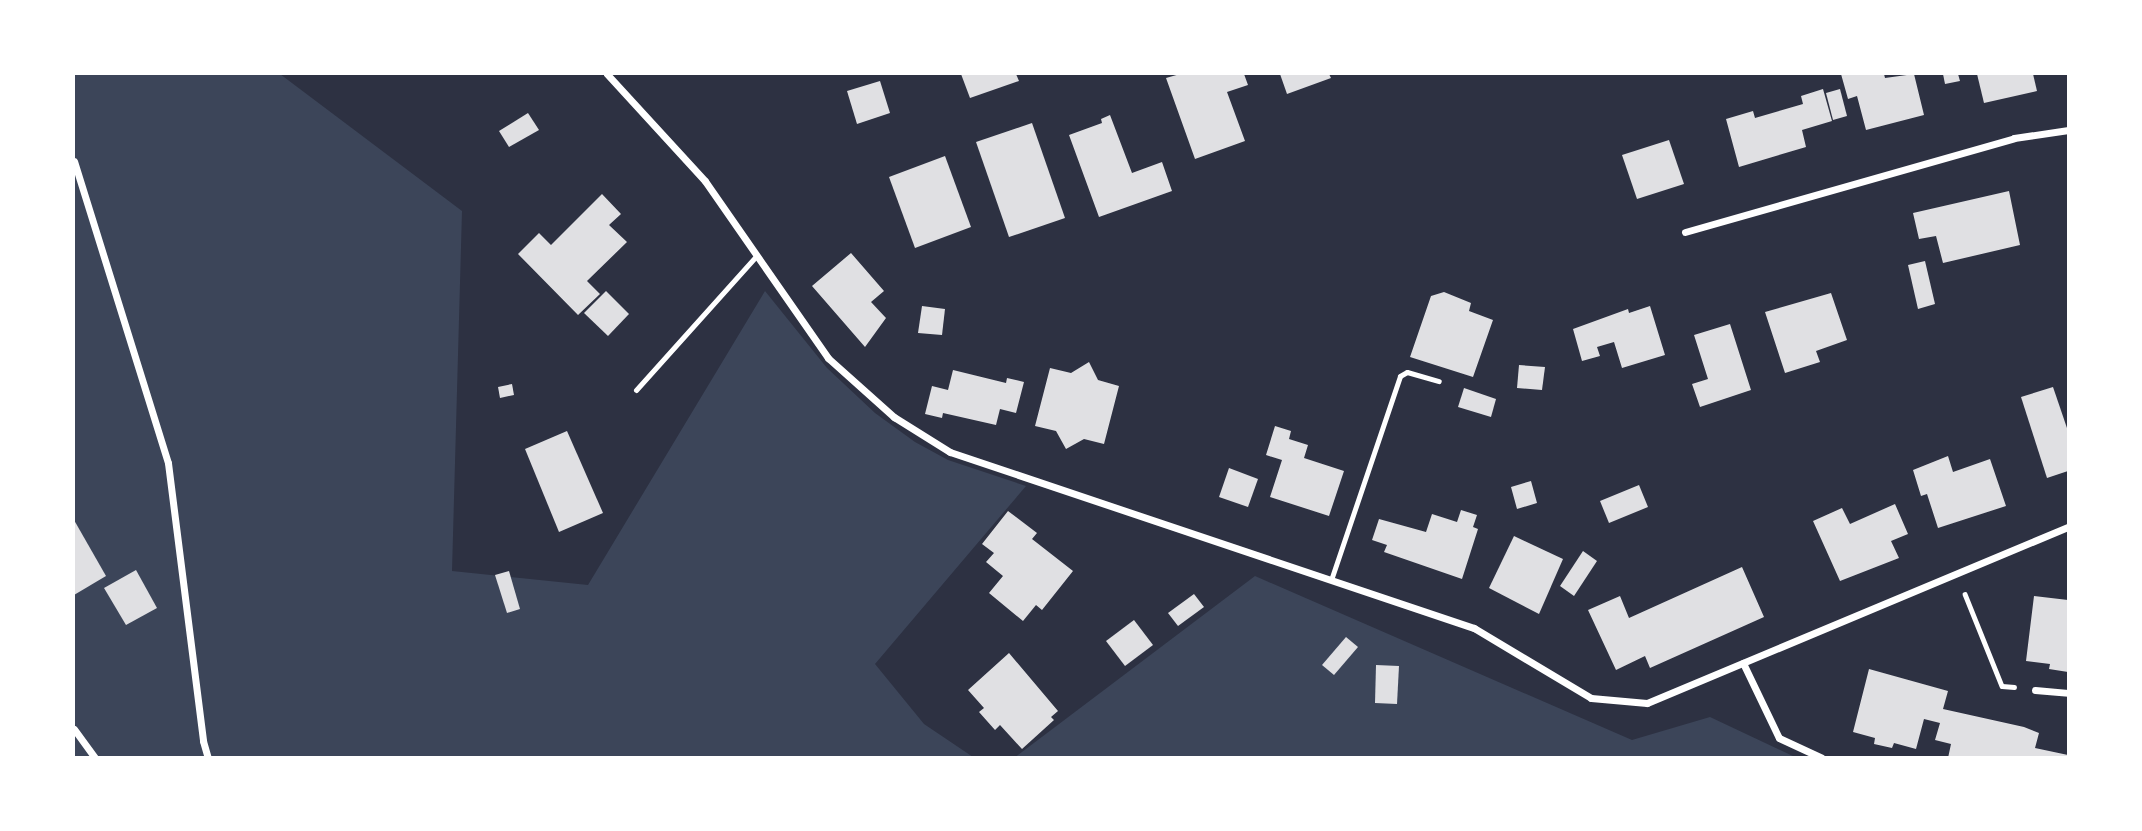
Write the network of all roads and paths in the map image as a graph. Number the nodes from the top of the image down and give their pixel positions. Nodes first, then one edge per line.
1 (607, 74) edge
2 (2068, 130) edge
3 (74, 161) edge
4 (1685, 232) dead end
5 (757, 255) junction
6 (1439, 381) dead end
7 (636, 390) dead end
8 (2068, 527) edge
9 (1956, 573) junction
10 (1331, 580) junction
11 (1742, 663) junction
12 (2035, 690) joint
13 (2068, 693) edge
14 (74, 729) edge
15 (95, 758) edge
16 (208, 758) edge
17 (1822, 758) edge

1 - 5 street
2 - 4 street
3 - 16 street
5 - 7 lane
5 - 10 street
6 - 10 lane
8 - 9 street
9 - 11 street
9 - 12 path
10 - 11 street
11 - 17 street
12 - 13 street
14 - 15 street

